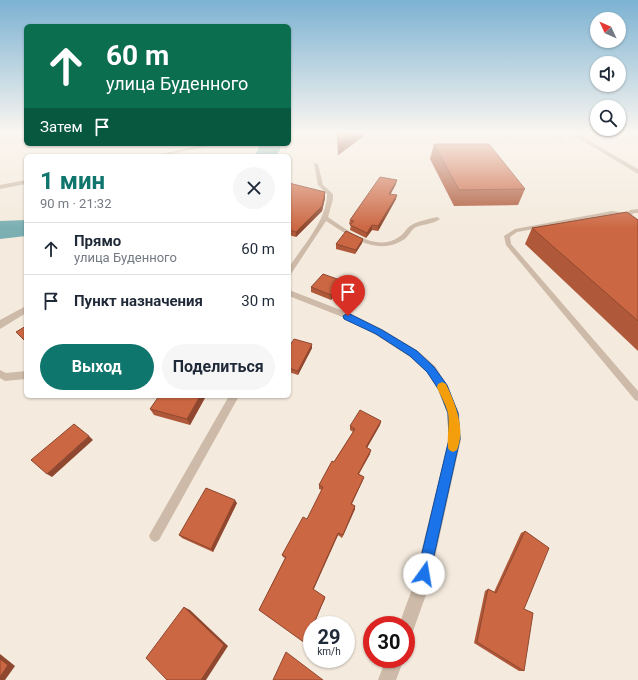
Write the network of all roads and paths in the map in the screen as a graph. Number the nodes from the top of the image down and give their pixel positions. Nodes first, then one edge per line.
1 (316, 164) dead end
2 (626, 165) edge
3 (638, 172) edge
4 (24, 182) edge
5 (0, 186) edge
6 (638, 211) edge
7 (628, 215) junction
8 (325, 218) junction
9 (437, 219) dead end
10 (638, 222) edge
11 (291, 269) edge
12 (291, 294) edge
13 (24, 311) edge
14 (0, 325) edge
15 (0, 374) edge
16 (24, 375) edge
17 (638, 397) edge
18 (233, 398) edge
19 (154, 536) dead end
20 (410, 616) edge
21 (392, 668) edge
22 (387, 680) edge

1 - 8 lane
2 - 3 street
4 - 5 lane
6 - 7 lane
7 - 10 lane
7 - 17 lane
8 - 9 lane
8 - 11 lane
12 - 20 street
13 - 14 street
15 - 16 lane
18 - 19 lane
21 - 22 street

